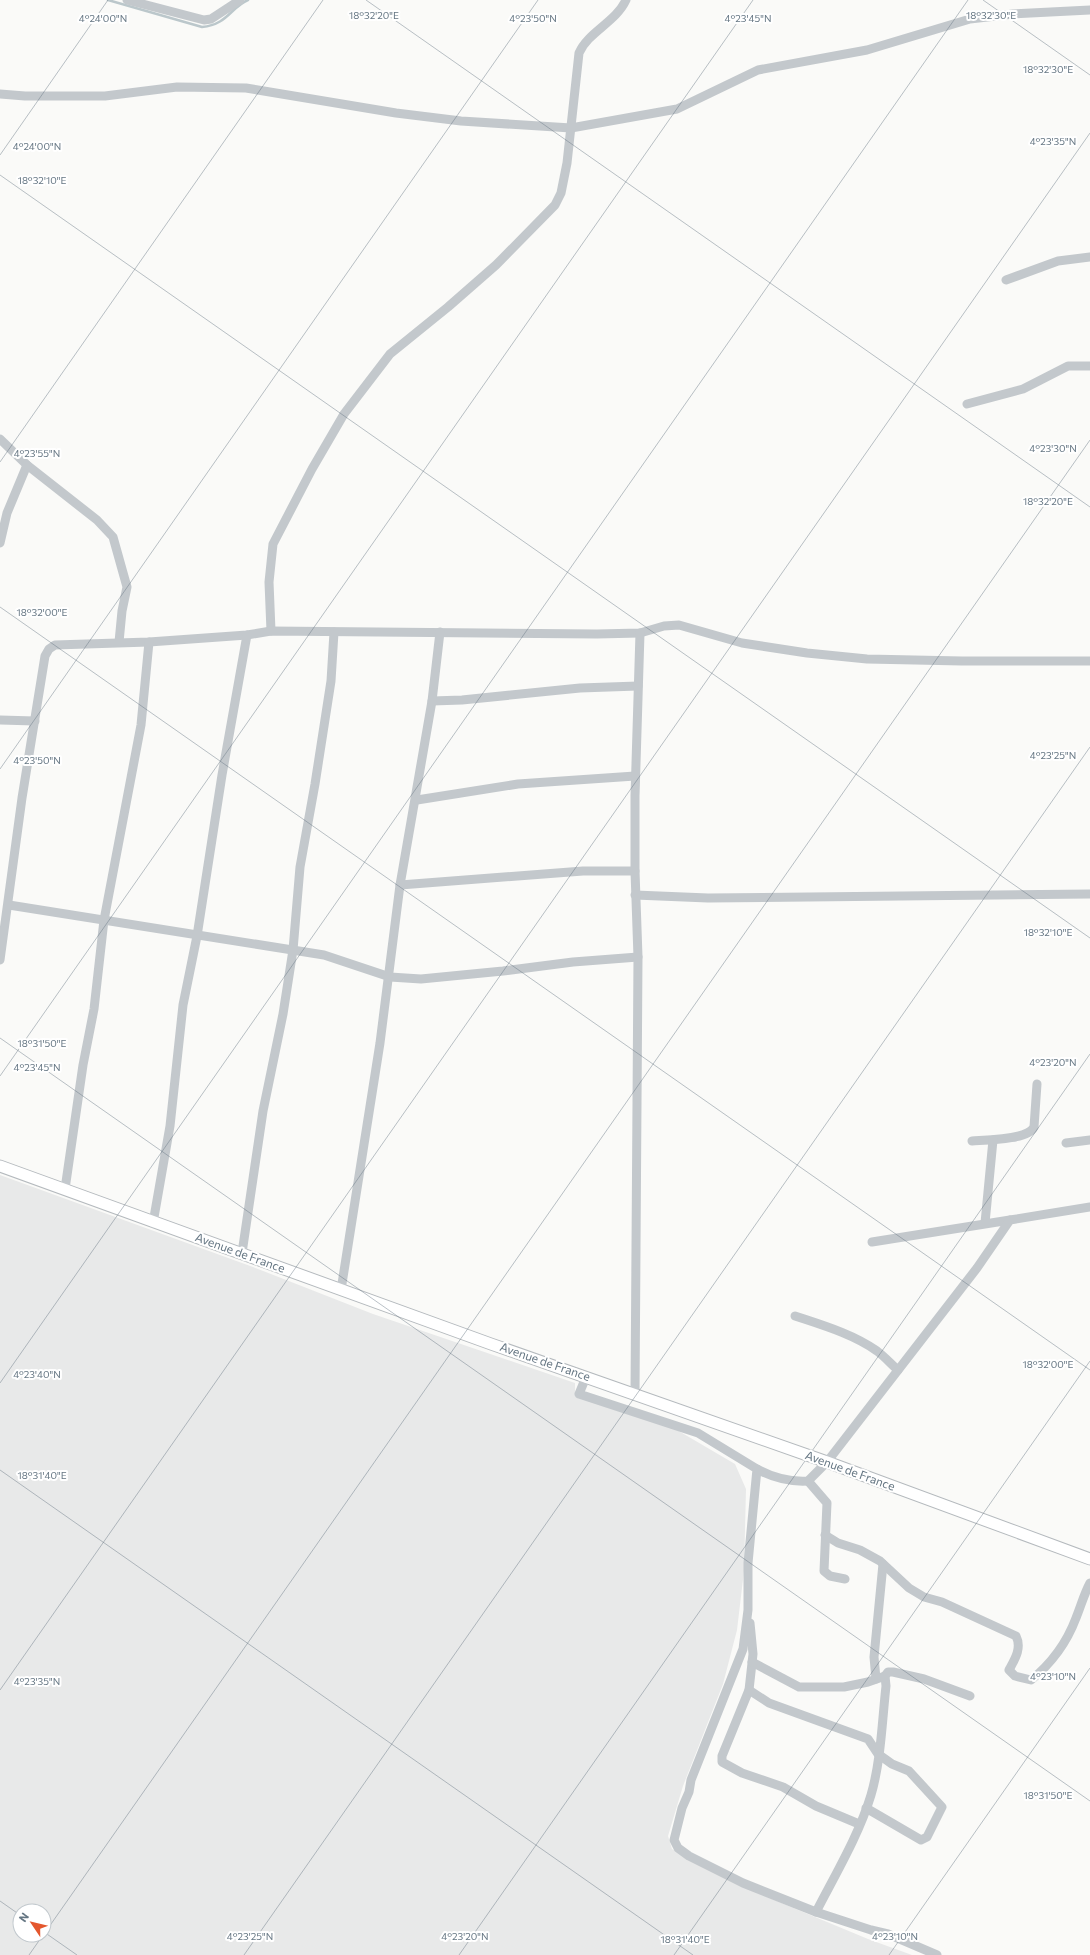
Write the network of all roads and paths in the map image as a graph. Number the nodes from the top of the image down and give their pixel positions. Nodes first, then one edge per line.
1 (127, 0) edge
2 (240, 0) edge
3 (626, 0) edge
4 (1090, 10) edge
5 (0, 94) edge
6 (571, 128) junction
7 (1090, 257) edge
8 (1006, 280) dead end
9 (1090, 366) edge
10 (967, 404) dead end
11 (0, 439) edge
12 (27, 464) junction
13 (0, 543) edge
14 (271, 631) junction
15 (334, 632) junction
16 (440, 632) junction
17 (640, 632) junction
18 (247, 635) junction
19 (119, 642) junction
20 (149, 642) junction
21 (1090, 661) edge
22 (638, 686) junction
23 (432, 701) junction
24 (0, 720) edge
25 (35, 721) junction
26 (635, 776) junction
27 (416, 800) junction
28 (635, 871) junction
29 (400, 885) junction
30 (1090, 894) edge
31 (635, 895) junction
32 (9, 905) junction
33 (104, 920) junction
34 (197, 936) junction
35 (293, 950) junction
36 (638, 957) junction
37 (0, 960) edge
38 (390, 978) junction
39 (1037, 1084) dead end
40 (993, 1140) junction
41 (1090, 1140) edge
42 (972, 1141) dead end
43 (1066, 1143) dead end
44 (0, 1166) edge
45 (65, 1189) junction
46 (1090, 1207) edge
47 (1010, 1220) junction
48 (153, 1222) junction
49 (985, 1223) junction
50 (872, 1242) dead end
51 (242, 1253) junction
52 (341, 1290) junction
53 (795, 1316) dead end
54 (898, 1370) junction
55 (586, 1377) junction
56 (635, 1394) junction
57 (827, 1462) junction
58 (757, 1469) junction
59 (808, 1481) junction
60 (825, 1535) junction
61 (1090, 1558) edge
62 (883, 1564) junction
63 (845, 1579) dead end
64 (1090, 1583) edge
65 (748, 1610) junction
66 (752, 1662) junction
67 (880, 1678) junction
68 (749, 1690) junction
69 (970, 1696) dead end
70 (878, 1754) junction
71 (866, 1808) junction
72 (859, 1824) junction
73 (816, 1912) junction
74 (937, 1955) edge

1 - 2 street
3 - 6 street
4 - 6 street
5 - 6 street
6 - 14 street
7 - 8 street
9 - 10 street
11 - 12 street
12 - 13 street
12 - 19 street
14 - 15 street
14 - 18 street
15 - 16 street
15 - 35 street
16 - 17 street
16 - 23 street
17 - 21 street
17 - 22 street
18 - 20 street
18 - 34 street
19 - 20 street
19 - 25 street
20 - 33 street
22 - 23 street
22 - 26 street
23 - 27 street
24 - 25 street
25 - 32 street
26 - 27 street
26 - 28 street
27 - 29 street
28 - 29 street
28 - 31 street
29 - 38 street
30 - 31 street
31 - 36 street
32 - 33 street
32 - 37 street
33 - 34 street
33 - 45 street
34 - 35 street
34 - 48 street
35 - 38 street
35 - 51 street
36 - 38 street
36 - 56 street
38 - 52 street
39 - 40 street
40 - 42 street
40 - 49 street
41 - 43 street
44 - 45 main road, Avenue de France
45 - 48 main road, Avenue de France
46 - 47 street
47 - 49 street
47 - 54 street
48 - 51 main road, Avenue de France
49 - 50 street
51 - 52 main road, Avenue de France
52 - 55 main road, Avenue de France
53 - 54 street
54 - 57 street
55 - 56 main road, Avenue de France
55 - 58 street
56 - 57 main road, Avenue de France
57 - 59 street
57 - 61 main road, Avenue de France
58 - 59 street
58 - 65 street
59 - 60 street
60 - 62 street
60 - 63 street
62 - 64 street
62 - 67 street
65 - 66 street
65 - 73 street
66 - 67 street
66 - 68 street
67 - 69 street
67 - 70 street
68 - 70 street
68 - 72 street
70 - 71 street
70 - 71 street
71 - 72 street
72 - 73 street
73 - 74 street

